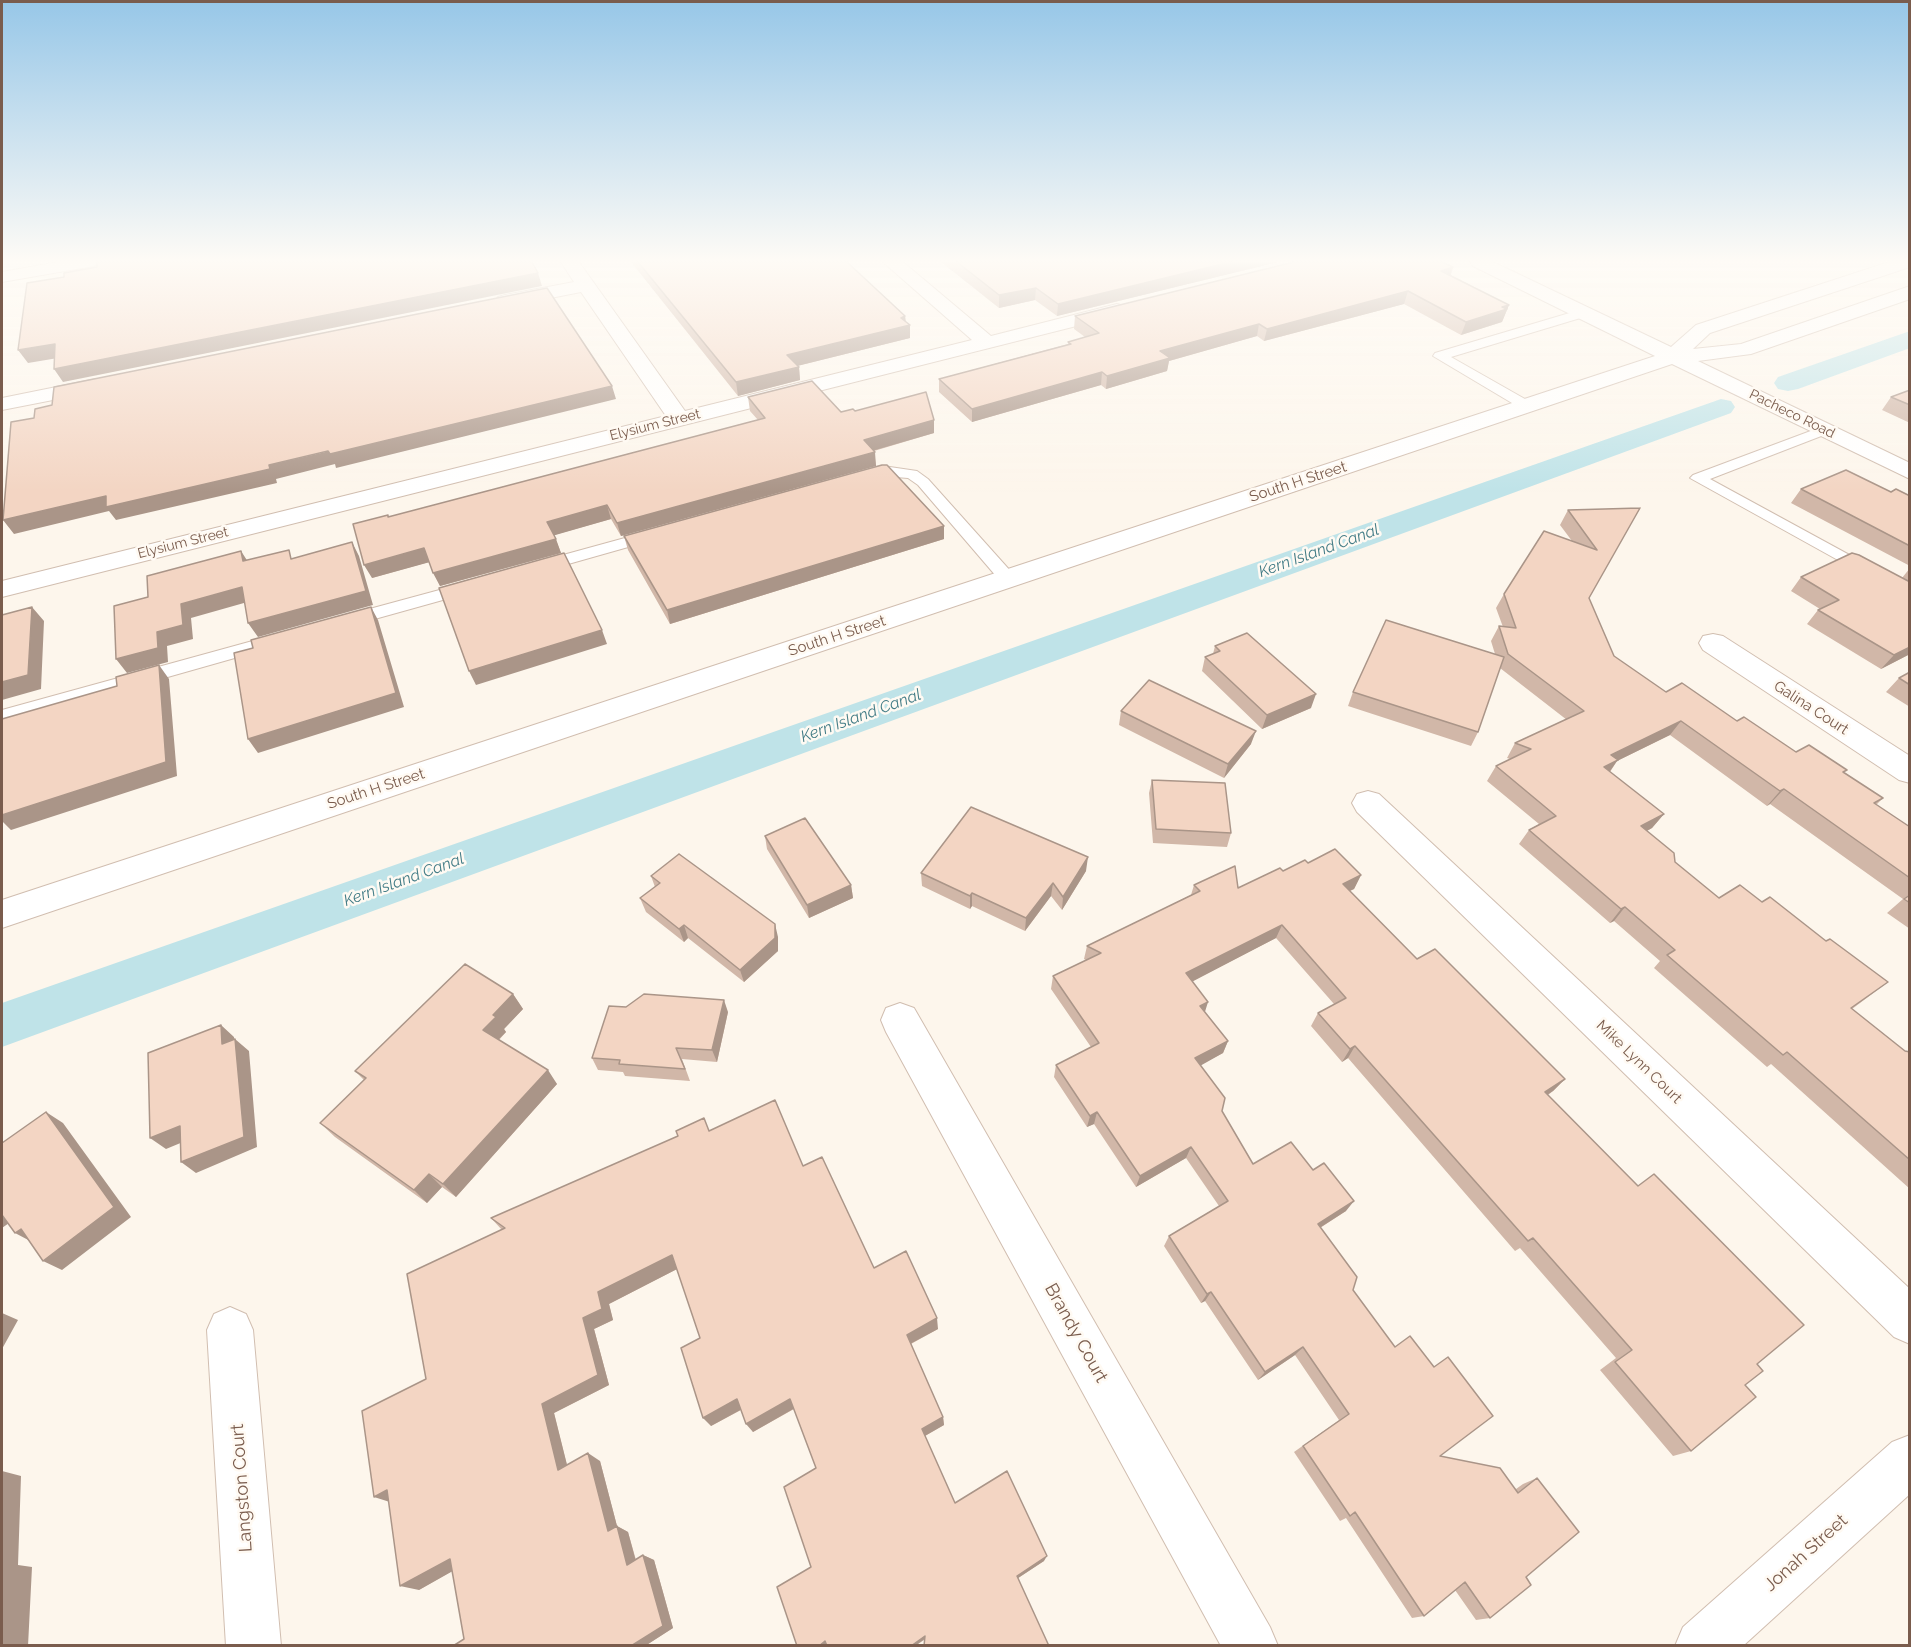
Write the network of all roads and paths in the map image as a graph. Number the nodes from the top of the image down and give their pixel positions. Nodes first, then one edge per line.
1 (623, 339) edge
2 (982, 339) edge
3 (999, 339) edge
4 (1499, 339) edge
5 (1635, 339) edge
6 (1692, 339) edge
7 (1776, 339) edge
8 (986, 342) junction
9 (1672, 357) junction
10 (118, 380) edge
11 (2, 404) edge
12 (1527, 406) junction
13 (679, 419) junction
14 (1824, 430) junction
15 (1910, 472) edge
16 (849, 480) edge
17 (666, 532) edge
18 (528, 570) edge
19 (1008, 579) junction
20 (483, 583) edge
21 (2, 589) edge
22 (1910, 595) edge
23 (334, 624) edge
24 (299, 634) edge
25 (1713, 643) dead end
26 (2, 717) edge
27 (1910, 772) edge
28 (1368, 803) dead end
29 (2, 914) edge
30 (900, 1020) dead end
31 (1910, 1321) edge
32 (230, 1330) dead end
33 (1910, 1460) edge
34 (254, 1646) edge
35 (1251, 1646) edge
36 (1702, 1646) edge

1 - 13 street
2 - 8 street
3 - 8 street, Elysium Street
4 - 12 lane
5 - 9 street, Pacheco Road
6 - 9 street, South H Street
7 - 9 street, South H Street
8 - 13 street, Elysium Street
9 - 12 street, South H Street
9 - 14 street, Pacheco Road
10 - 11 street
12 - 19 street, South H Street
13 - 21 street, Elysium Street
14 - 15 street, Pacheco Road
14 - 22 lane
16 - 19 lane
17 - 18 lane
19 - 29 street, South H Street
20 - 23 lane
24 - 26 lane
25 - 27 street, Galina Court
28 - 31 street, Mike Lynn Court
30 - 35 street, Brandy Court
32 - 34 street, Langston Court
33 - 36 street, Jonah Street

